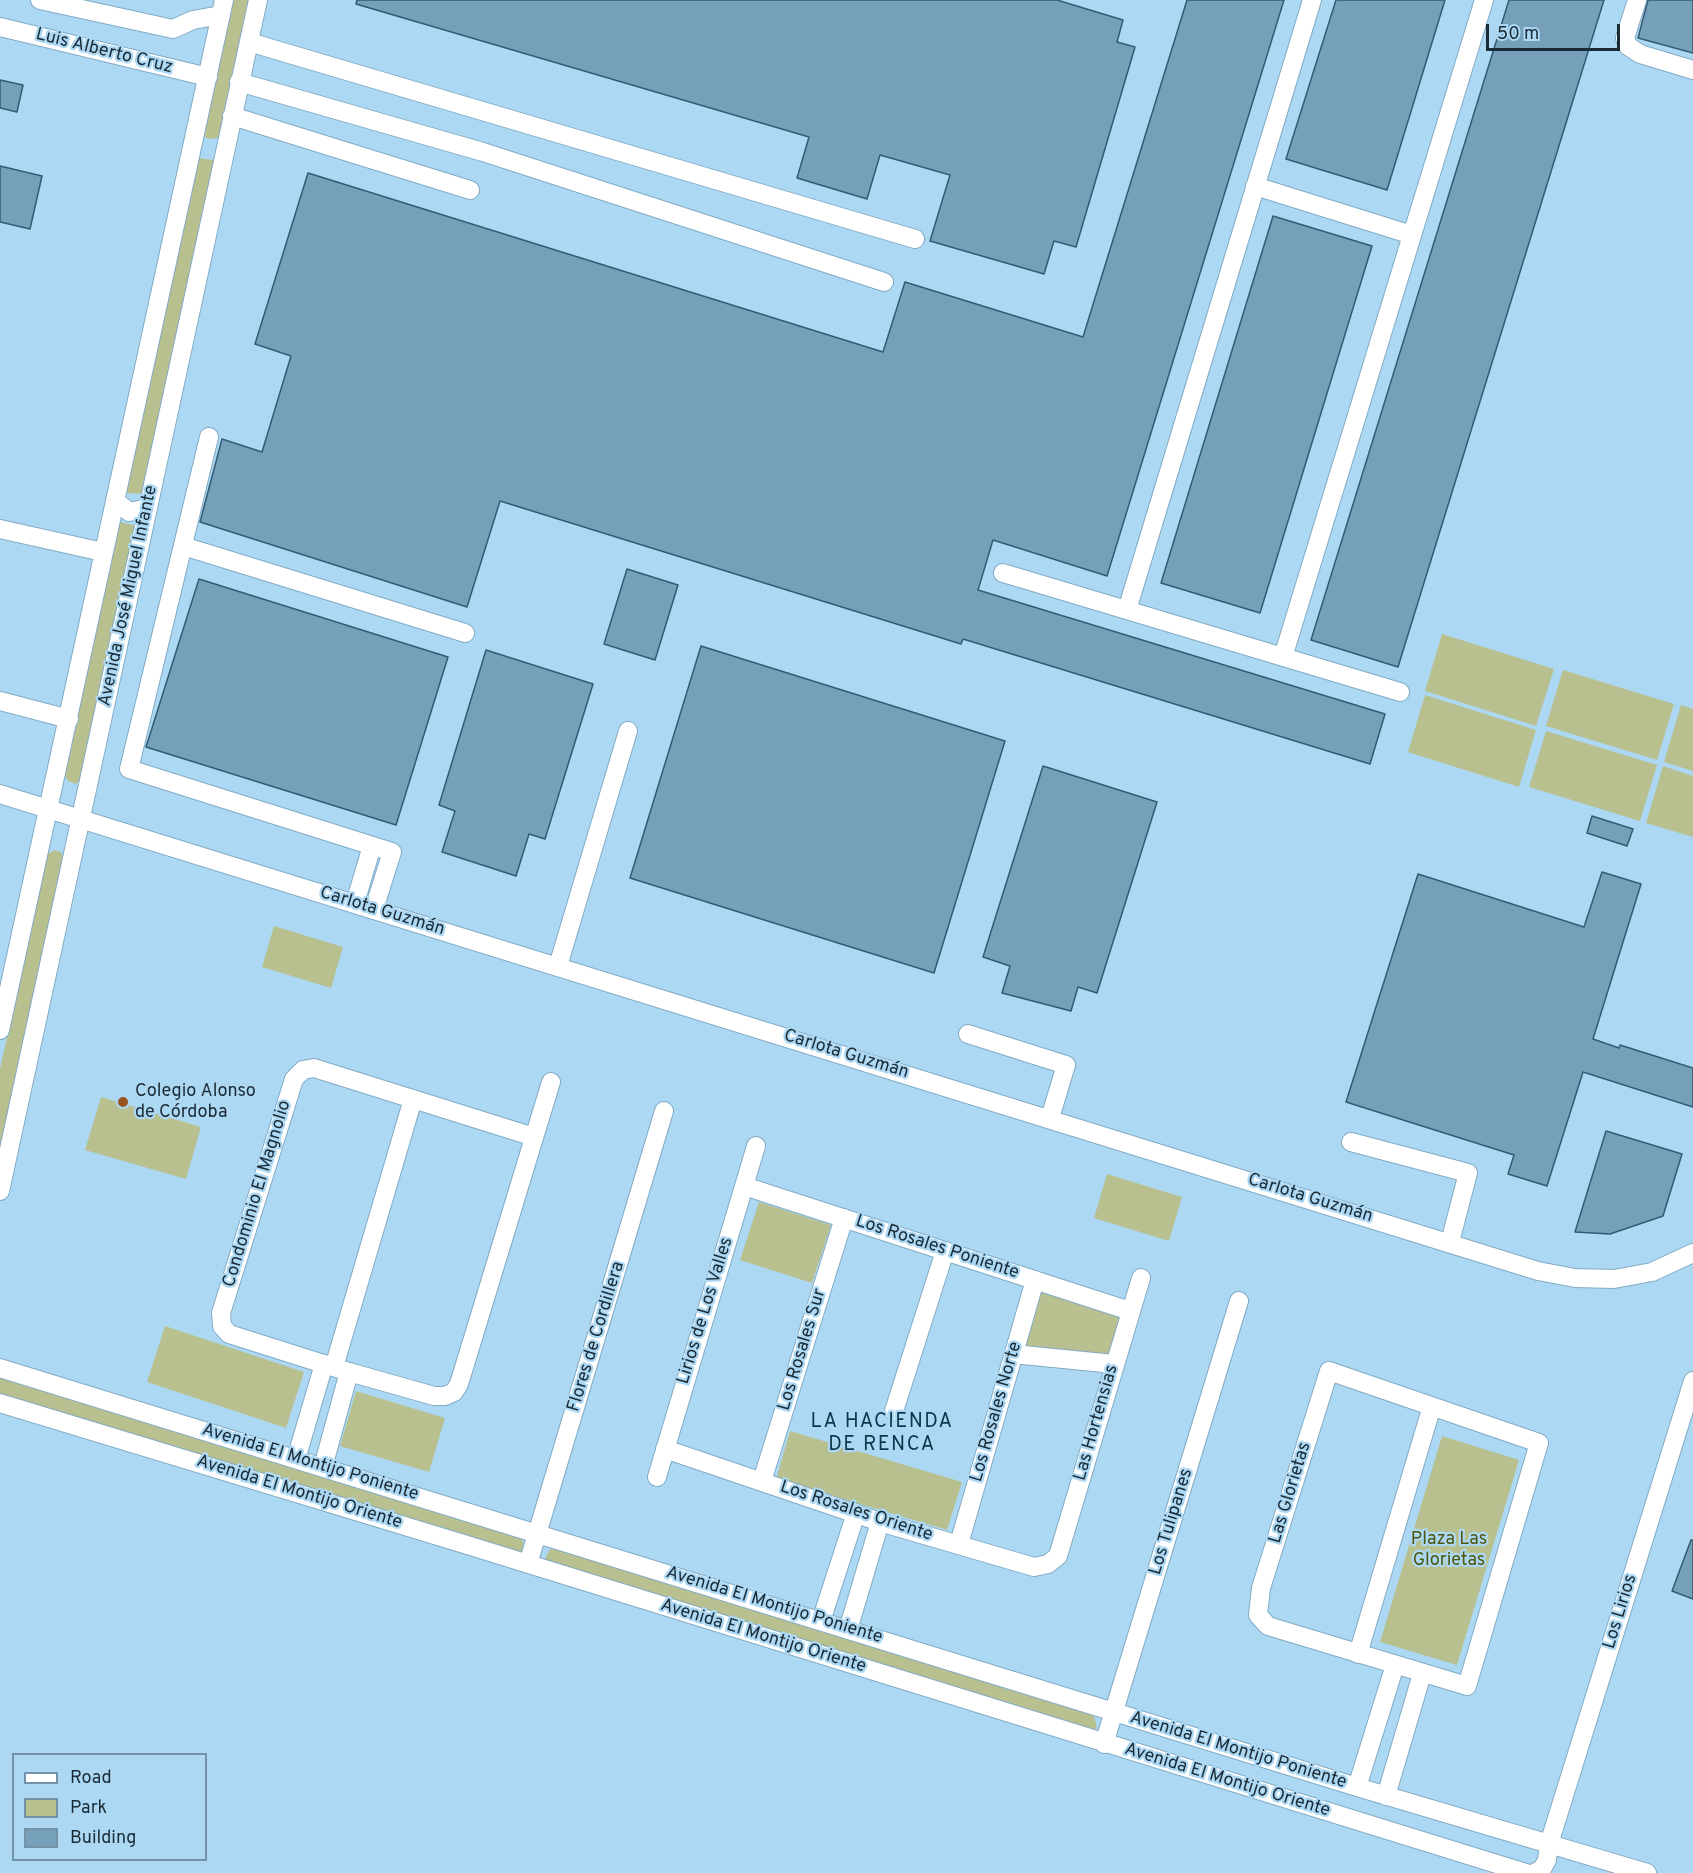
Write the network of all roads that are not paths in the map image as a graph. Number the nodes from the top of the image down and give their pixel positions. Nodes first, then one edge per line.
1 (40, 0) edge
2 (258, 0) edge
3 (1312, 0) edge
4 (1484, 0) edge
5 (1637, 0) edge
6 (223, 8) edge
7 (0, 27) edge
8 (249, 42) junction
9 (1693, 70) edge
10 (208, 77) junction
11 (239, 82) junction
12 (232, 116) junction
13 (1255, 186) junction
14 (470, 190) dead end
15 (1412, 235) junction
16 (915, 239) dead end
17 (884, 282) dead end
18 (209, 437) dead end
19 (114, 500) junction
20 (148, 508) junction
21 (0, 529) edge
22 (183, 546) junction
23 (103, 552) junction
24 (1003, 573) dead end
25 (1126, 610) junction
26 (465, 633) dead end
27 (1283, 657) junction
28 (1400, 692) dead end
29 (0, 701) edge
30 (69, 719) junction
31 (628, 731) dead end
32 (0, 794) edge
33 (49, 809) junction
34 (81, 819) junction
35 (372, 846) junction
36 (355, 903) junction
37 (374, 909) junction
38 (558, 966) junction
39 (0, 1030) edge
40 (968, 1034) dead end
41 (551, 1082) dead end
42 (413, 1100) junction
43 (664, 1111) dead end
44 (1050, 1118) junction
45 (534, 1137) junction
46 (1351, 1142) dead end
47 (756, 1146) dead end
48 (744, 1186) junction
49 (0, 1191) edge
50 (844, 1218) junction
51 (1449, 1242) junction
52 (945, 1251) junction
53 (1693, 1253) edge
54 (1141, 1278) dead end
55 (1035, 1280) junction
56 (1239, 1301) dead end
57 (1130, 1311) junction
58 (1013, 1354) junction
59 (1114, 1364) junction
60 (0, 1368) edge
61 (335, 1368) junction
62 (1693, 1381) edge
63 (0, 1403) edge
64 (1432, 1406) junction
65 (894, 1412) dead end
66 (665, 1449) junction
67 (296, 1459) junction
68 (322, 1467) junction
69 (657, 1477) dead end
70 (762, 1481) junction
71 (856, 1514) junction
72 (880, 1522) junction
73 (538, 1532) junction
74 (959, 1544) junction
75 (528, 1564) junction
76 (1048, 1564) joint
77 (821, 1621) junction
78 (848, 1630) junction
79 (1358, 1654) junction
80 (1395, 1665) junction
81 (1422, 1674) junction
82 (1114, 1712) junction
83 (1104, 1743) junction
84 (1357, 1787) junction
85 (1386, 1796) junction
86 (1549, 1844) junction
87 (1526, 1873) edge
88 (1534, 1873) edge
89 (1647, 1873) edge

1 - 6 street
2 - 8 street, Avenida José Miguel Infante
3 - 13 street
4 - 15 street
5 - 9 street
6 - 10 street, Avenida José Miguel Infante
7 - 10 street, Luis Alberto Cruz
8 - 11 street, Avenida José Miguel Infante
8 - 16 street
10 - 19 street, Avenida José Miguel Infante
11 - 12 street, Avenida José Miguel Infante
11 - 17 street
12 - 14 street
12 - 20 street, Avenida José Miguel Infante
13 - 15 street
13 - 25 street
15 - 27 street
18 - 22 street
19 - 20 street
19 - 23 street, Avenida José Miguel Infante
20 - 34 street, Avenida José Miguel Infante
21 - 23 street
22 - 26 street
22 - 35 street
23 - 30 street, Avenida José Miguel Infante
24 - 25 street
25 - 27 street
27 - 28 street
29 - 30 street
30 - 33 street, Avenida José Miguel Infante
31 - 38 street
32 - 33 street, Carlota Guzmán
33 - 34 street, Carlota Guzmán
33 - 39 street, Avenida José Miguel Infante
34 - 36 street, Carlota Guzmán
34 - 49 street, Avenida José Miguel Infante
35 - 36 street
35 - 37 street
36 - 37 street, Carlota Guzmán
37 - 38 street, Carlota Guzmán
38 - 44 street, Carlota Guzmán
40 - 44 street
41 - 45 street, Condominio El Magnolio
42 - 45 street, Condominio El Magnolio
42 - 61 street
42 - 61 street, Condominio El Magnolio
43 - 73 street, Flores de Cordillera
44 - 51 street, Carlota Guzmán
45 - 61 street, Condominio El Magnolio
46 - 51 street
47 - 48 street, Lirios de Los Valles
48 - 50 street, Los Rosales Poniente
48 - 66 street, Lirios de Los Valles
50 - 52 street, Los Rosales Poniente
50 - 70 street, Los Rosales Sur
51 - 53 street, Carlota Guzmán
52 - 55 street, Los Rosales Poniente
52 - 65 street
54 - 57 street, Las Hortensias
55 - 57 street, Los Rosales Poniente
55 - 58 street, Los Rosales Norte
56 - 82 street, Los Tulipanes
57 - 59 street, Las Hortensias
58 - 59 street
58 - 74 street, Los Rosales Norte
59 - 76 street, Las Hortensias
60 - 67 street, Avenida El Montijo Poniente
61 - 67 street
61 - 68 street
62 - 86 street, Los Lirios
63 - 75 street, Avenida El Montijo Oriente
64 - 79 street
64 - 79 street, Las Glorietas
64 - 81 street, Las Glorietas
66 - 69 street, Lirios de Los Valles
66 - 70 street, Los Rosales Oriente
67 - 68 street, Avenida El Montijo Poniente
68 - 73 street, Avenida El Montijo Poniente
70 - 71 street, Los Rosales Oriente
71 - 72 street, Los Rosales Oriente
71 - 77 street
72 - 74 street, Los Rosales Oriente
72 - 78 street
73 - 75 street, Flores de Cordillera
73 - 77 street, Avenida El Montijo Poniente
74 - 76 street, Los Rosales Oriente
75 - 83 street, Avenida El Montijo Oriente
77 - 78 street, Avenida El Montijo Poniente
78 - 82 street, Avenida El Montijo Poniente
79 - 80 street, Las Glorietas
80 - 81 street, Las Glorietas
80 - 84 street
81 - 85 street
82 - 83 street, Los Tulipanes
82 - 84 street, Avenida El Montijo Poniente
83 - 87 street, Avenida El Montijo Oriente
84 - 85 street, Avenida El Montijo Poniente
85 - 86 street, Avenida El Montijo Poniente
86 - 88 street
86 - 89 street, Avenida El Montijo Poniente

